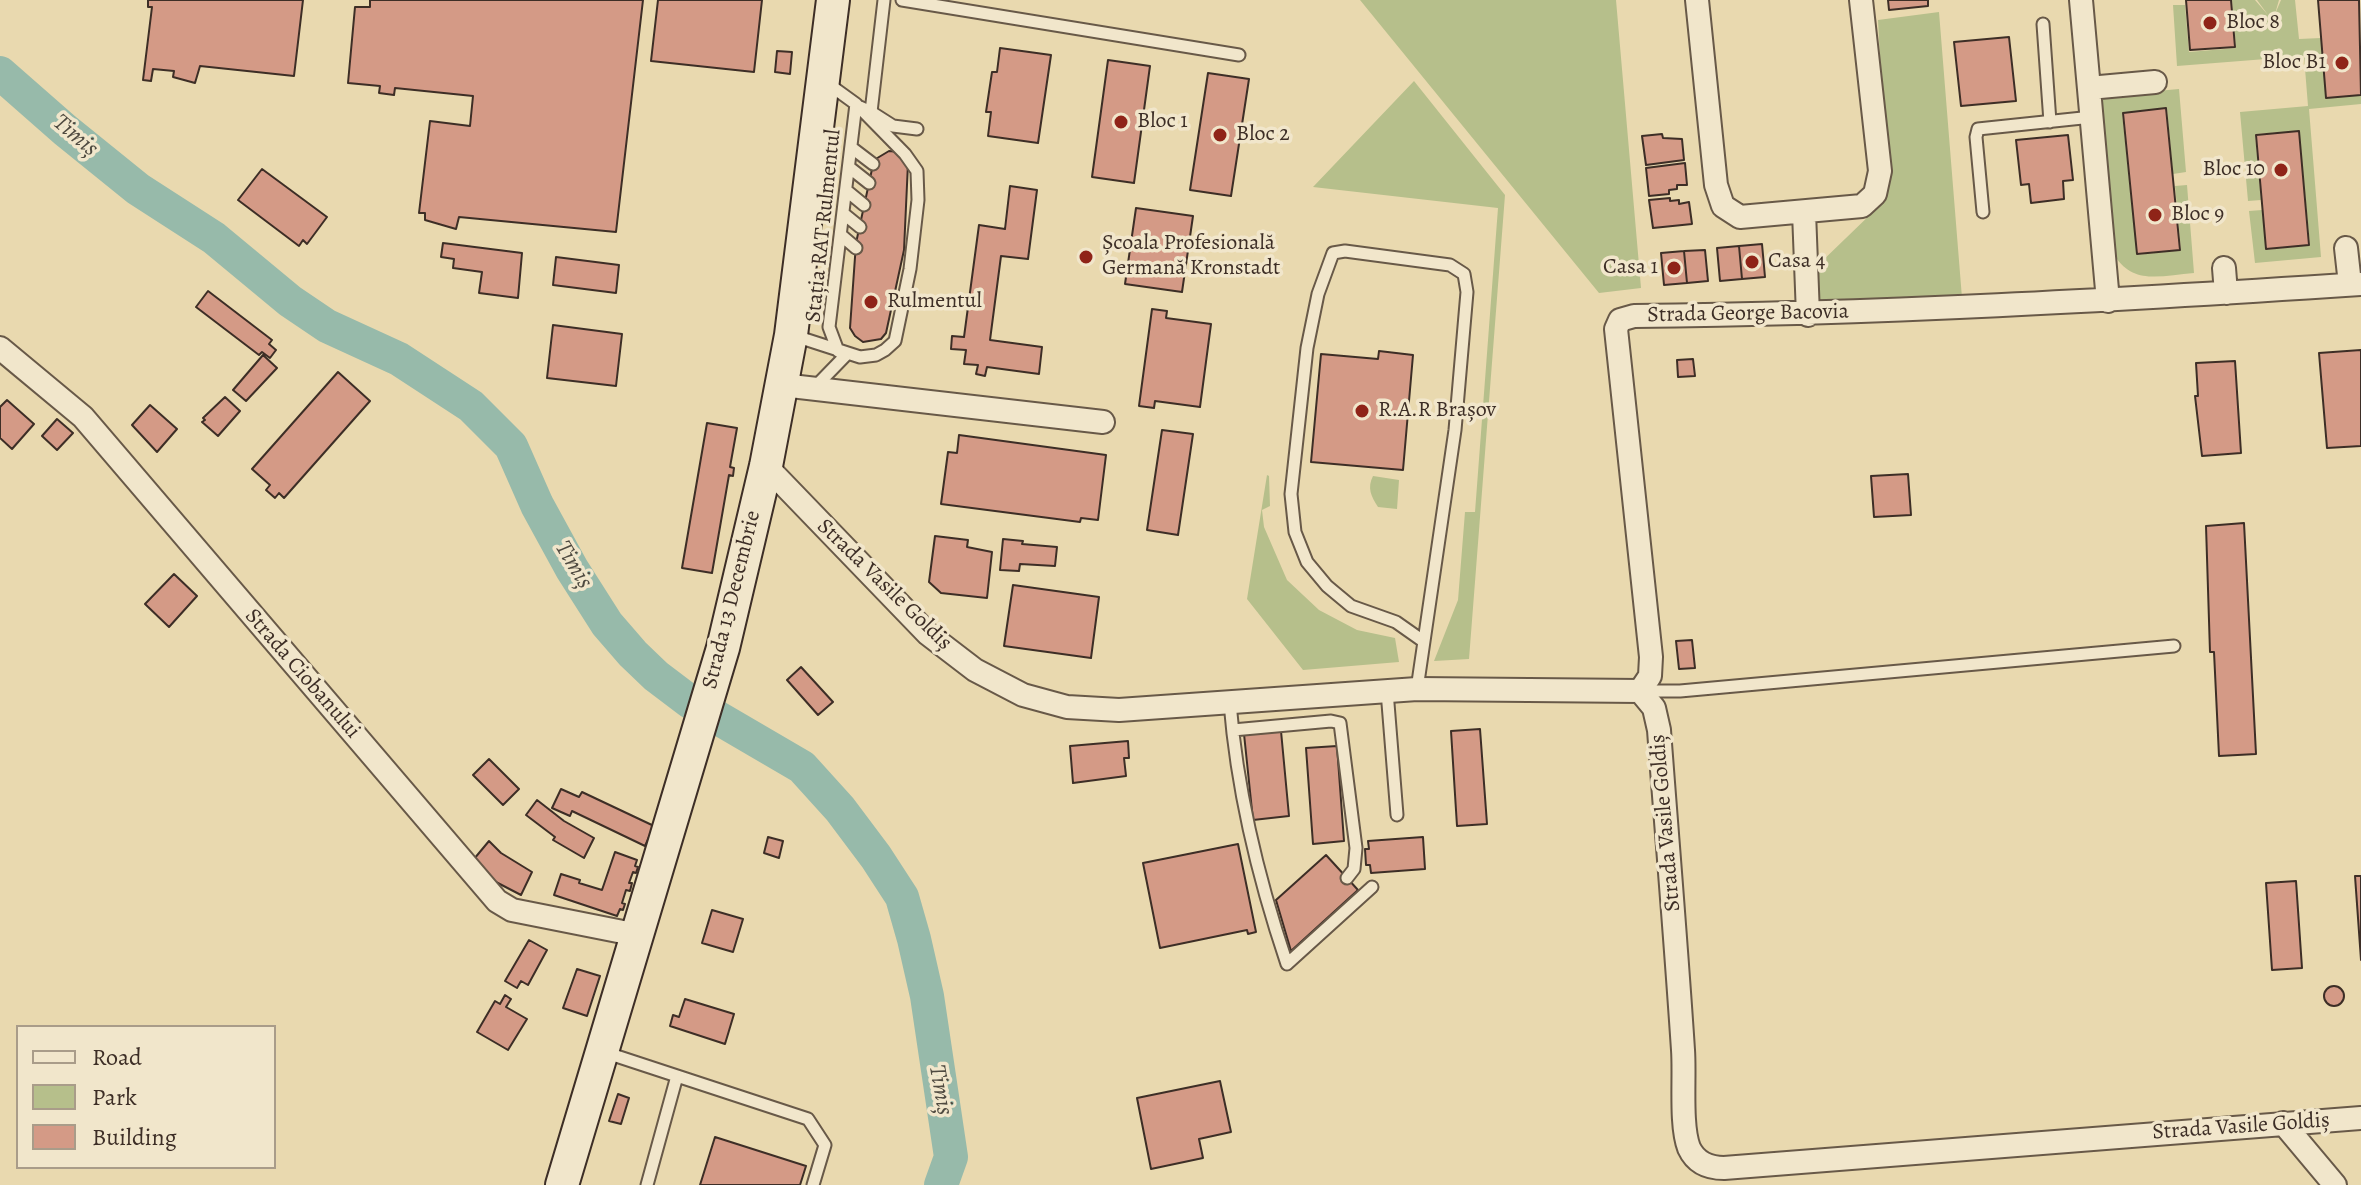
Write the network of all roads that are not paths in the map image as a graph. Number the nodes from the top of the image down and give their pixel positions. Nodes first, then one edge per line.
1 (833, 0) edge
2 (884, 0) edge
3 (902, 0) edge
4 (1697, 0) edge
5 (1861, 0) edge
6 (2081, 0) edge
7 (2043, 24) dead end
8 (1239, 55) dead end
9 (824, 81) junction
10 (2155, 82) dead end
11 (2089, 88) junction
12 (856, 104) junction
13 (871, 112) junction
14 (2092, 117) junction
15 (2050, 122) junction
16 (917, 129) dead end
17 (852, 148) junction
18 (873, 164) dead end
19 (850, 168) junction
20 (869, 183) dead end
21 (847, 191) junction
22 (907, 192) dead end
23 (918, 200) junction
24 (864, 205) dead end
25 (1804, 212) junction
26 (1983, 212) dead end
27 (844, 214) junction
28 (906, 214) dead end
29 (916, 222) junction
30 (860, 227) dead end
31 (842, 236) junction
32 (856, 248) dead end
33 (2346, 248) dead end
34 (2224, 268) dead end
35 (2355, 284) edge
36 (2226, 293) junction
37 (2108, 301) junction
38 (1808, 315) junction
39 (791, 335) junction
40 (0, 348) edge
41 (842, 352) junction
42 (797, 388) junction
43 (1103, 422) dead end
44 (766, 466) junction
45 (1423, 641) junction
46 (2174, 646) dead end
47 (1417, 689) junction
48 (1387, 691) junction
49 (1640, 691) junction
50 (1305, 698) junction
51 (1230, 703) junction
52 (1308, 723) junction
53 (1233, 730) junction
54 (1397, 815) dead end
55 (1347, 878) dead end
56 (1372, 887) dead end
57 (638, 935) junction
58 (603, 1052) junction
59 (677, 1076) junction
60 (2361, 1118) edge
61 (2283, 1123) junction
62 (562, 1185) edge
63 (647, 1185) edge
64 (813, 1185) edge
65 (2335, 1185) edge

1 - 9 main road, Strada 13 Decembrie
2 - 13 lane
3 - 8 lane
4 - 25 street
5 - 25 street
6 - 11 street
7 - 15 lane
9 - 12 lane, Stația RAT Rulmentul
9 - 39 main road, Strada 13 Decembrie
10 - 11 street
11 - 14 street
12 - 13 lane
12 - 17 lane, Stația RAT Rulmentul
12 - 23 lane, Stația RAT Rulmentul
13 - 16 lane
14 - 15 lane
14 - 37 street
15 - 26 lane
17 - 18 lane
17 - 19 lane, Stația RAT Rulmentul
19 - 20 lane
19 - 21 lane, Stația RAT Rulmentul
21 - 24 lane
21 - 27 lane, Stația RAT Rulmentul
22 - 23 lane
23 - 29 lane, Stația RAT Rulmentul
25 - 38 street
27 - 30 lane
27 - 31 lane, Stația RAT Rulmentul
28 - 29 lane
29 - 41 lane, Stația RAT Rulmentul
31 - 32 lane
31 - 41 lane, Stația RAT Rulmentul
33 - 35 street
34 - 36 street
35 - 36 street, Strada George Bacovia
36 - 37 street, Strada George Bacovia
37 - 38 street, Strada George Bacovia
38 - 49 street, Strada George Bacovia
39 - 41 lane, Stația RAT Rulmentul
39 - 42 main road, Strada 13 Decembrie
40 - 57 street, Strada Ciobanului
41 - 42 lane
42 - 43 street
42 - 44 main road, Strada 13 Decembrie
44 - 51 street, Strada Vasile Goldiș
44 - 57 main road, Strada 13 Decembrie
45 - 45 lane
45 - 47 lane
46 - 49 lane
47 - 48 street, Strada Vasile Goldiș
47 - 49 street, Strada Vasile Goldiș
48 - 50 street, Strada Vasile Goldiș
48 - 54 lane
49 - 61 street, Strada Vasile Goldiș
50 - 51 street, Strada Vasile Goldiș
50 - 52 lane
51 - 53 lane
52 - 53 lane
52 - 55 lane
53 - 56 lane
57 - 58 main road, Strada 13 Decembrie
58 - 59 lane
58 - 62 main road, Strada 13 Decembrie
59 - 63 lane
59 - 64 lane
60 - 61 street, Strada Vasile Goldiș
61 - 65 street

